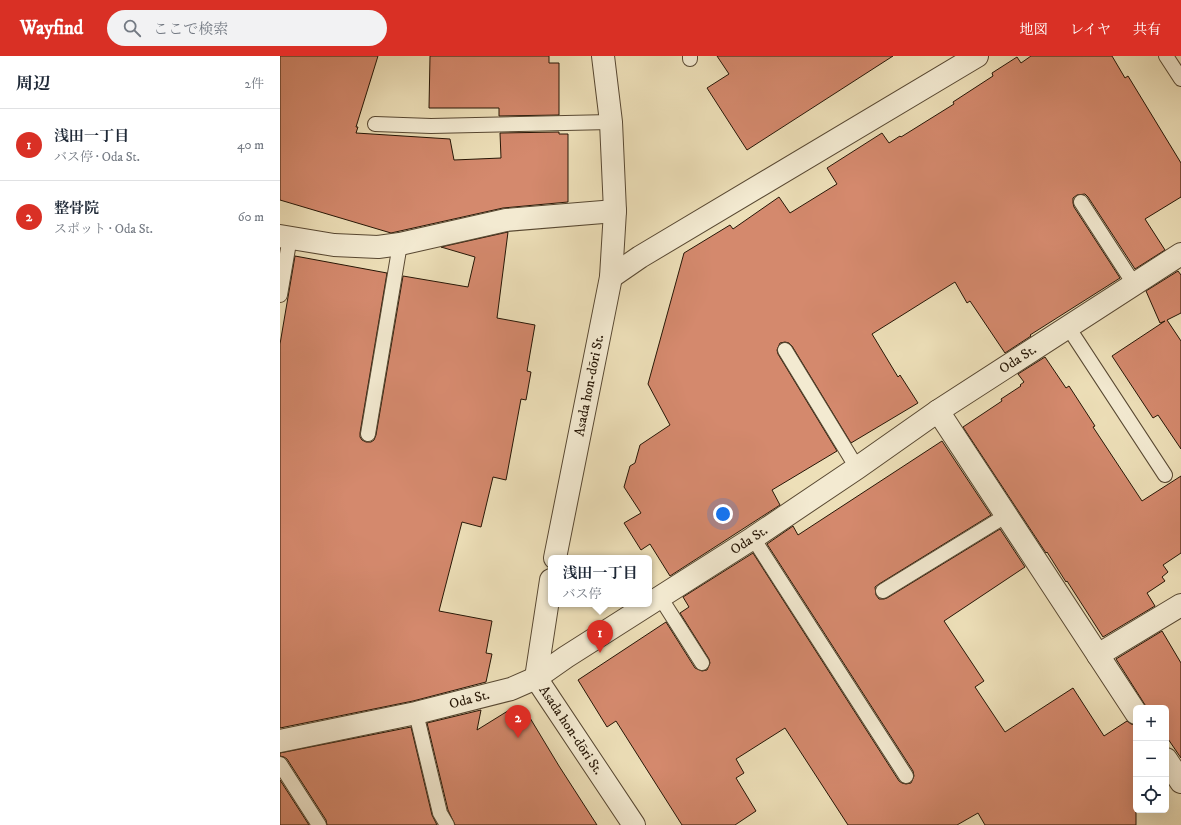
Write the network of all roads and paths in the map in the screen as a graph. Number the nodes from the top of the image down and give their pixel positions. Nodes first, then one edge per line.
1 (603, 56) edge
2 (977, 56) edge
3 (1166, 56) edge
4 (1181, 79) edge
5 (611, 122) junction
6 (375, 124) dead end
7 (1081, 202) dead end
8 (615, 211) junction
9 (285, 236) edge
10 (400, 244) junction
11 (1181, 254) edge
12 (611, 277) junction
13 (1134, 284) junction
14 (280, 295) edge
15 (1068, 327) junction
16 (785, 350) dead end
17 (938, 411) junction
18 (368, 434) dead end
19 (857, 468) junction
20 (1165, 476) dead end
21 (1007, 515) junction
22 (753, 538) junction
23 (556, 555) edge
24 (883, 591) dead end
25 (660, 597) junction
26 (548, 600) edge
27 (652, 602) edge
28 (1181, 605) edge
29 (645, 607) edge
30 (1098, 655) junction
31 (702, 663) dead end
32 (536, 678) junction
33 (1133, 708) edge
34 (416, 713) junction
35 (280, 741) edge
36 (280, 764) edge
37 (1169, 764) edge
38 (906, 776) dead end
39 (1181, 782) edge
40 (319, 825) edge
41 (447, 825) edge
42 (634, 825) edge

1 - 5 street, Asada hon-dōri St.
2 - 12 street
3 - 4 lane
5 - 6 lane
5 - 8 street, Asada hon-dōri St.
7 - 13 lane
8 - 10 street
8 - 12 street, Asada hon-dōri St.
9 - 10 street
9 - 14 lane
10 - 18 lane
11 - 13 street, Oda St.
12 - 23 street, Asada hon-dōri St.
13 - 15 street, Oda St.
15 - 17 street, Oda St.
15 - 20 lane
16 - 19 lane
17 - 19 street, Oda St.
17 - 21 street
19 - 22 street, Oda St.
21 - 24 lane
21 - 30 street
22 - 25 street, Oda St.
22 - 38 lane
25 - 27 street, Oda St.
25 - 31 lane
26 - 32 street, Asada hon-dōri St.
28 - 30 street
29 - 32 street, Oda St.
30 - 33 street
32 - 34 street, Oda St.
32 - 42 street, Asada hon-dōri St.
34 - 35 street, Oda St.
34 - 41 lane
36 - 40 lane
37 - 39 street

